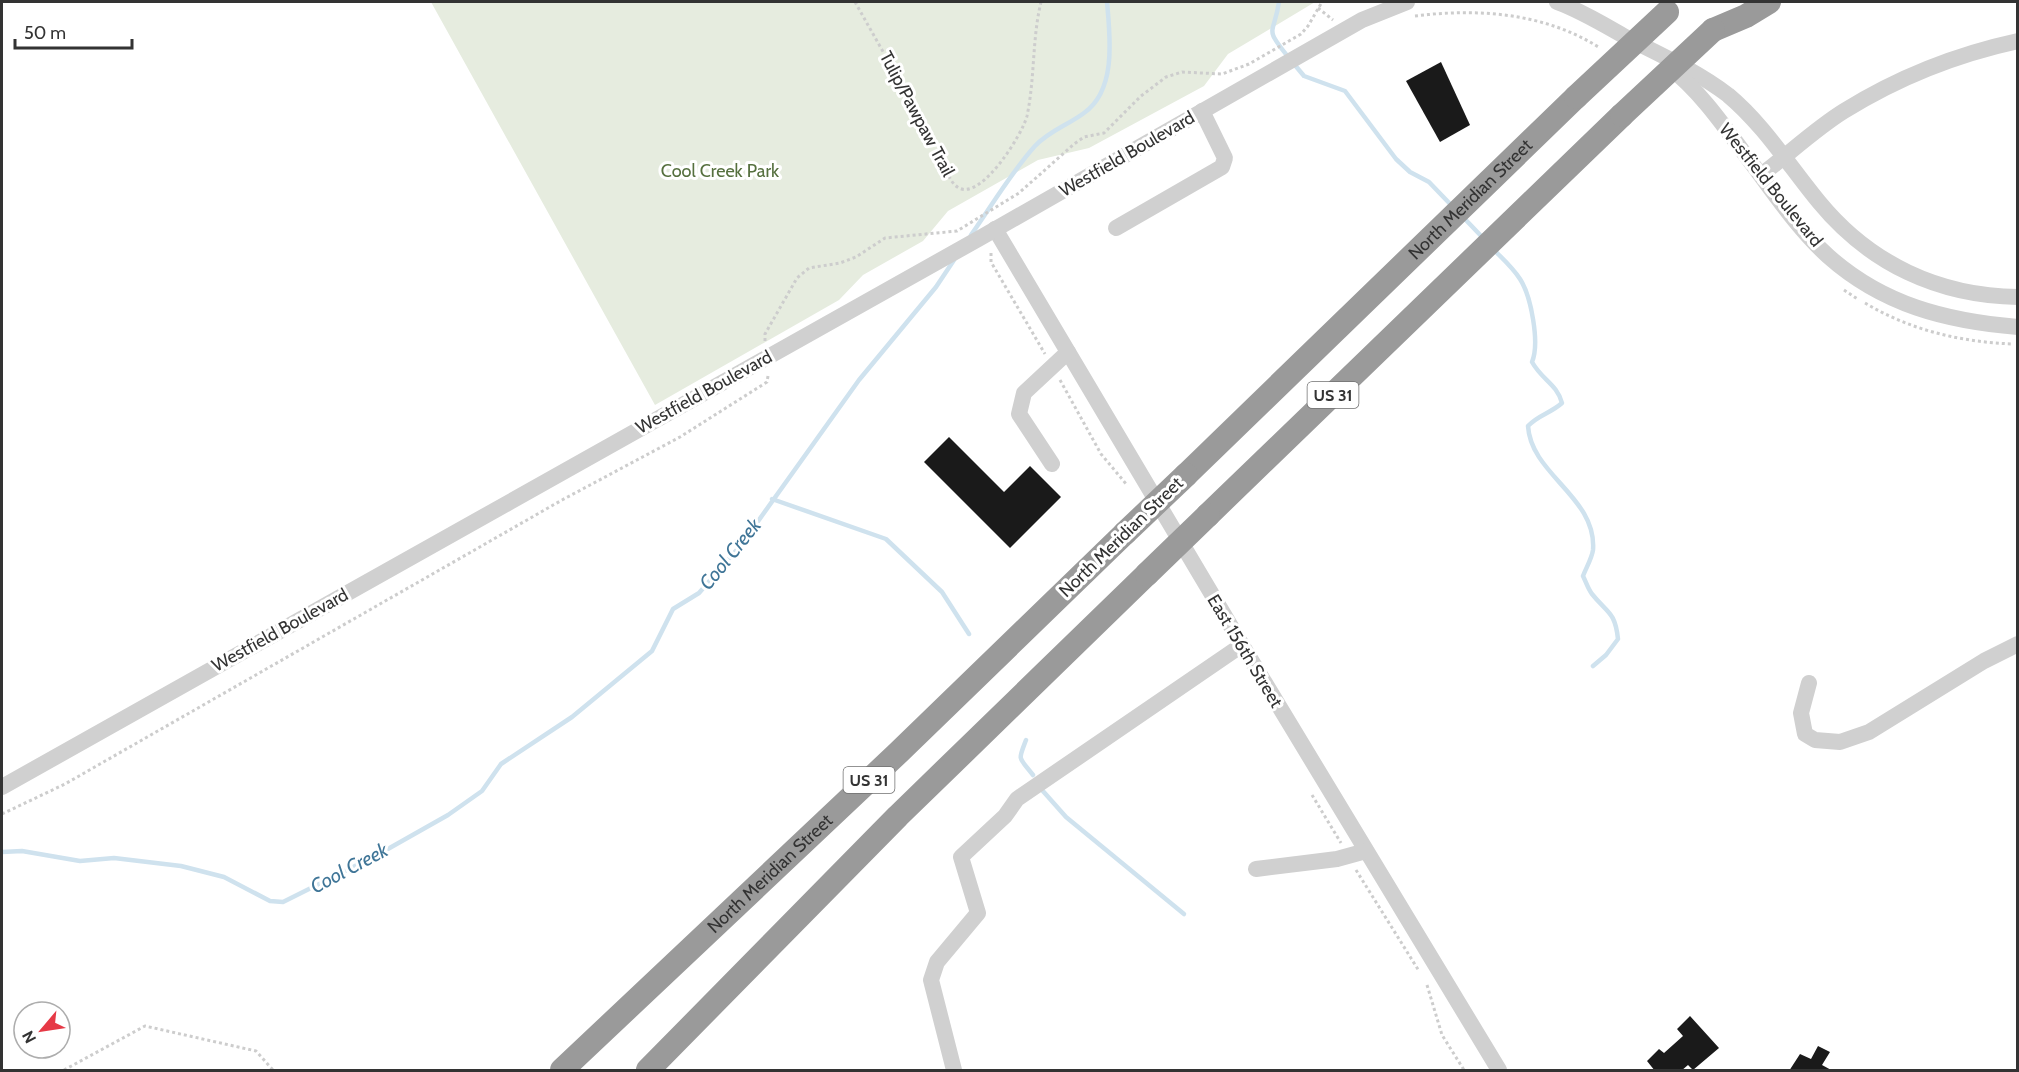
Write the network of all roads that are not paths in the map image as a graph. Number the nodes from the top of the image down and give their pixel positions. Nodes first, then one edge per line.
1 (1557, 2) edge
2 (1746, 2) edge
3 (1769, 2) edge
4 (1674, 5) edge
5 (1407, 9) edge
6 (1611, 29) junction
7 (1713, 30) junction
8 (2018, 41) edge
9 (1202, 111) junction
10 (1784, 158) junction
11 (1761, 175) junction
12 (1116, 228) dead end
13 (987, 233) junction
14 (2018, 297) edge
15 (2018, 327) edge
16 (1068, 352) junction
17 (1052, 464) dead end
18 (2018, 644) edge
19 (1242, 645) junction
20 (1809, 683) dead end
21 (2, 787) edge
22 (1366, 851) junction
23 (1256, 869) dead end
24 (741, 978) junction
25 (610, 1023) junction
26 (556, 1071) edge
27 (562, 1071) edge
28 (648, 1071) edge
29 (662, 1071) edge
30 (954, 1071) edge
31 (1499, 1071) edge

1 - 6 street, Westfield Boulevard
2 - 7 highway, US 31
3 - 7 highway
4 - 25 highway, North Meridian Street / US 31, bridge
5 - 9 street, Westfield Boulevard
6 - 10 street, Westfield Boulevard
6 - 11 street, Westfield Boulevard
7 - 24 highway, US 31, bridge
8 - 10 street
9 - 12 street
9 - 13 street, Westfield Boulevard
10 - 11 street
10 - 14 street, Westfield Boulevard
11 - 15 street, Westfield Boulevard
13 - 16 street, East 156th Street
13 - 21 street, Westfield Boulevard
16 - 17 street
16 - 19 street, East 156th Street
18 - 20 street
19 - 22 street, East 156th Street
19 - 30 street
22 - 23 street
22 - 31 street, East 156th Street
24 - 28 highway, US 31
24 - 29 highway
25 - 26 highway
25 - 27 highway, North Meridian Street / US 31

